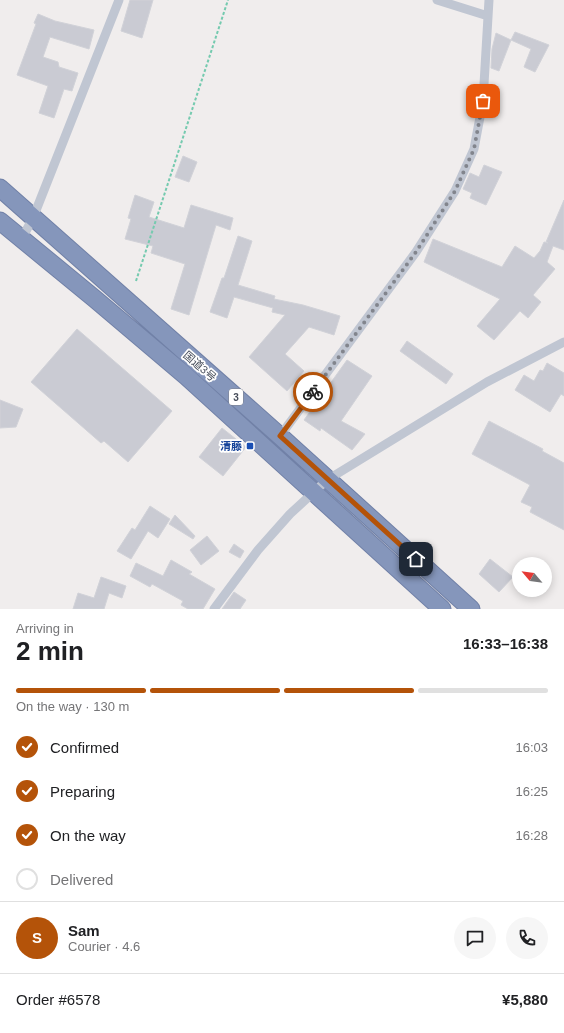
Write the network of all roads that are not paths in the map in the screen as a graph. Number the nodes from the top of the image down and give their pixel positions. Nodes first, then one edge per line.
1 (119, 0) edge
2 (437, 0) edge
3 (489, 0) edge
4 (488, 16) junction
5 (0, 188) edge
6 (33, 218) junction
7 (0, 222) edge
8 (21, 240) junction
9 (564, 342) edge
10 (280, 436) junction
11 (327, 480) junction
12 (313, 492) junction
13 (214, 609) edge
14 (442, 609) edge
15 (471, 609) edge

1 - 6 street
2 - 4 street
3 - 4 street
4 - 10 street
5 - 6 highway, 国道3号 / 3
6 - 8 street
6 - 10 highway, 国道3号 / 3
7 - 8 highway, 国道3号 / 3
8 - 12 highway, 国道3号 / 3
9 - 11 street
10 - 11 highway, 国道3号 / 3
11 - 12 street
11 - 15 highway, 国道3号 / 3
12 - 13 street
12 - 14 highway, 国道3号 / 3

